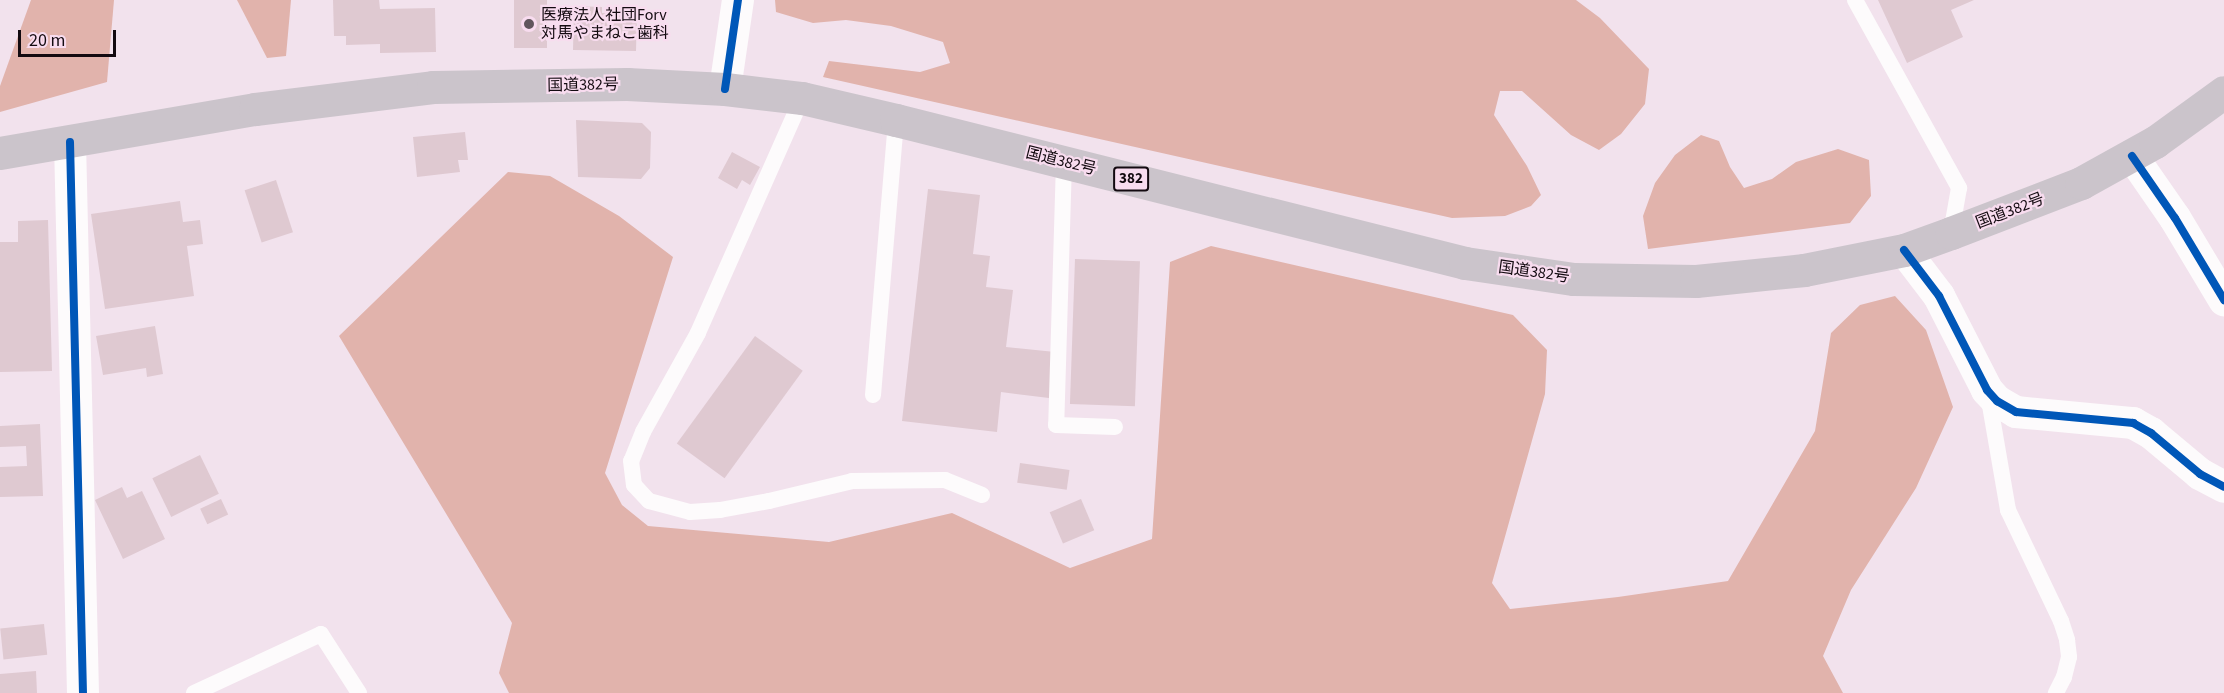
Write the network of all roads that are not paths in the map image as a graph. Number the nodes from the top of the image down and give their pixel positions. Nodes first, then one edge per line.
1 (738, 0) edge
2 (1855, 0) edge
3 (725, 89) junction
4 (2224, 92) edge
5 (802, 98) junction
6 (896, 120) junction
7 (70, 142) junction
8 (0, 153) edge
9 (2132, 156) junction
10 (1064, 162) junction
11 (1951, 233) junction
12 (1904, 250) junction
13 (2224, 300) edge
14 (1987, 390) junction
15 (873, 395) dead end
16 (1115, 427) dead end
17 (2224, 487) edge
18 (982, 495) dead end
19 (83, 693) edge
20 (194, 693) edge
21 (359, 693) edge
22 (2056, 693) edge

1 - 3 street
2 - 11 lane
3 - 5 highway, 国道382号 / 382
3 - 7 highway, 国道382号 / 382
4 - 9 highway, 国道382号 / 382
5 - 6 highway, 国道382号 / 382
5 - 18 lane
6 - 10 highway, 国道382号 / 382
6 - 15 lane
7 - 8 highway, 国道382号 / 382
7 - 19 street
9 - 11 highway, 国道382号 / 382
9 - 13 street
10 - 12 highway, 国道382号 / 382
10 - 16 lane
11 - 12 highway, 国道382号 / 382
12 - 14 street
14 - 17 street
14 - 22 lane
20 - 21 lane

